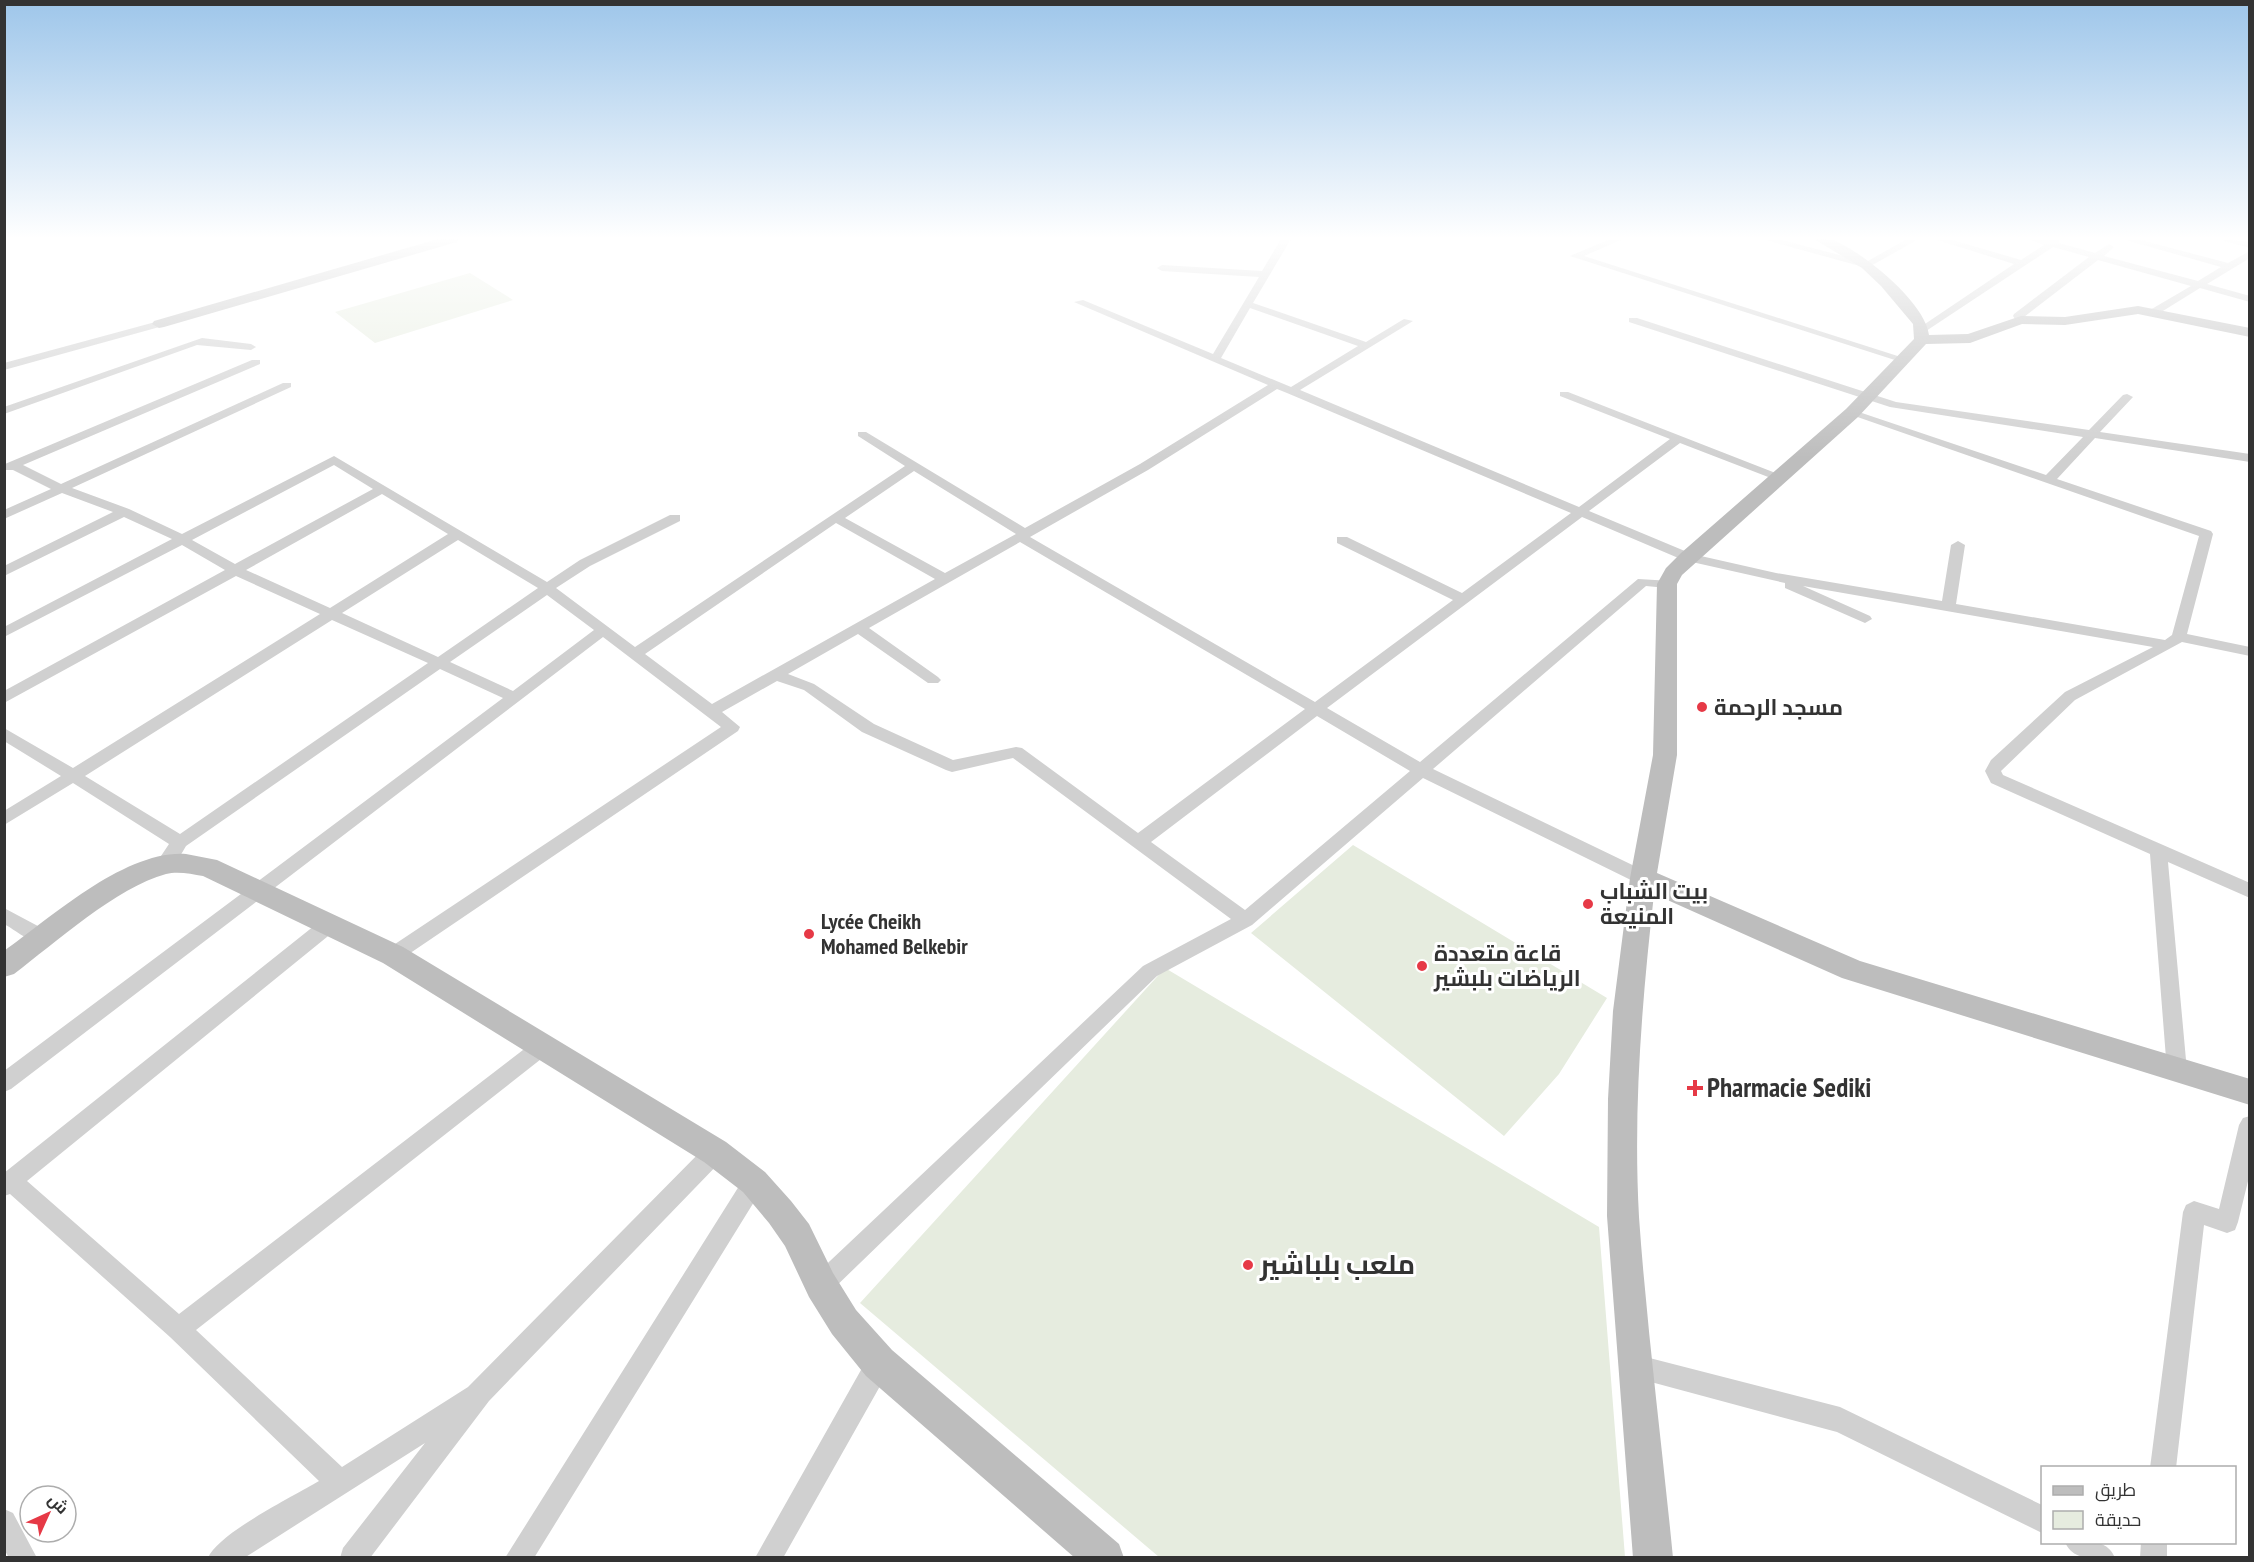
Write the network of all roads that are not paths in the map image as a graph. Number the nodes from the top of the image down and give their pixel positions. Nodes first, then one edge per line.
1 (201, 312) edge
2 (1103, 312) edge
3 (1243, 312) edge
4 (1270, 312) edge
5 (1751, 312) edge
6 (1911, 312) edge
7 (1954, 312) edge
8 (2023, 312) edge
9 (2115, 312) edge
10 (2154, 312) edge
11 (1633, 320) dead end
12 (2021, 320) junction
13 (1408, 321) dead end
14 (159, 324) joint
15 (2250, 333) edge
16 (1922, 335) junction
17 (1367, 346) junction
18 (251, 347) dead end
19 (1215, 359) junction
20 (1902, 360) junction
21 (256, 362) dead end
22 (4, 367) edge
23 (287, 385) dead end
24 (1276, 385) junction
25 (1291, 391) junction
26 (1564, 394) dead end
27 (2127, 397) dead end
28 (1860, 405) junction
29 (6, 409) edge
30 (862, 434) dead end
31 (2091, 435) junction
32 (1679, 438) junction
33 (2250, 458) edge
34 (914, 465) junction
35 (9, 467) edge
36 (1780, 477) junction
37 (2048, 481) junction
38 (59, 488) junction
39 (382, 489) junction
40 (124, 512) junction
41 (1580, 512) junction
42 (4, 515) edge
43 (675, 518) dead end
44 (836, 518) junction
45 (458, 534) junction
46 (1023, 536) junction
47 (182, 539) junction
48 (1342, 540) dead end
49 (1958, 545) dead end
50 (1688, 556) junction
51 (237, 571) junction
52 (4, 572) edge
53 (1776, 577) junction
54 (946, 579) junction
55 (1667, 584) junction
56 (547, 588) junction
57 (1462, 600) junction
58 (1948, 607) junction
59 (331, 614) junction
60 (1865, 619) dead end
61 (859, 628) junction
62 (604, 630) junction
63 (4, 633) edge
64 (2173, 641) junction
65 (2250, 652) edge
66 (635, 654) junction
67 (438, 663) junction
68 (776, 675) junction
69 (933, 680) dead end
70 (514, 697) junction
71 (4, 698) edge
72 (1316, 709) junction
73 (711, 711) junction
74 (4, 733) edge
75 (1424, 771) junction
76 (74, 776) junction
77 (4, 819) edge
78 (1138, 842) junction
79 (2158, 850) junction
80 (172, 853) junction
81 (1643, 878) junction
82 (257, 890) junction
83 (2250, 891) edge
84 (4, 915) edge
85 (1245, 920) junction
86 (331, 923) junction
87 (44, 938) junction
88 (393, 955) junction
89 (4, 966) edge
90 (543, 1046) junction
91 (2177, 1071) junction
92 (4, 1083) edge
93 (2250, 1092) edge
94 (2250, 1125) edge
95 (715, 1152) junction
96 (753, 1182) junction
97 (8, 1184) edge
98 (821, 1285) junction
99 (178, 1329) junction
100 (879, 1363) junction
101 (1635, 1366) junction
102 (480, 1392) junction
103 (2163, 1466) edge
104 (340, 1483) junction
105 (2041, 1519) edge
106 (4, 1522) edge
107 (2081, 1544) edge
108 (24, 1557) edge
109 (221, 1557) edge
110 (353, 1557) edge
111 (518, 1557) edge
112 (768, 1557) edge
113 (1105, 1557) edge
114 (1653, 1557) edge
115 (2102, 1557) edge

1 - 14 street
2 - 19 street
3 - 19 street
4 - 17 street
5 - 20 street
6 - 16 street
7 - 16 street
8 - 12 street
9 - 12 street
10 - 15 street
11 - 28 street
12 - 16 street
13 - 17 street
14 - 22 street
16 - 20 street
17 - 25 street
18 - 29 street
19 - 24 street
20 - 28 street
21 - 35 street
23 - 38 street
24 - 25 street
24 - 46 street
25 - 41 street
26 - 32 street
27 - 31 street
28 - 31 street
28 - 36 street
28 - 37 street
30 - 34 street
31 - 33 street
31 - 37 street
32 - 36 street
32 - 41 street
34 - 44 street
34 - 46 street
35 - 38 street
36 - 50 street
37 - 64 street
38 - 40 street
38 - 42 street
39 - 45 street
39 - 47 street
39 - 51 street
40 - 47 street
40 - 52 street
41 - 50 street
41 - 57 street
43 - 56 street
44 - 54 street
44 - 66 street
45 - 56 street
45 - 59 street
46 - 54 street
46 - 72 street
47 - 51 street
47 - 63 street
48 - 57 street
49 - 58 street
50 - 53 street
50 - 55 street
51 - 59 street
51 - 71 street
53 - 58 street
53 - 60 street
54 - 61 street
55 - 75 street
55 - 81 street
56 - 62 street
56 - 67 street
57 - 72 street
58 - 64 street
59 - 67 street
59 - 76 street
61 - 68 street
61 - 69 street
62 - 66 street
62 - 70 street
64 - 65 street
64 - 79 street
66 - 73 street
67 - 70 street
67 - 80 street
68 - 73 street
68 - 78 street
70 - 82 street
72 - 75 street
72 - 78 street
73 - 88 street
74 - 76 street
75 - 81 street
75 - 85 street
76 - 77 street
76 - 80 street
78 - 85 street
79 - 83 street
79 - 91 street
80 - 82 street
80 - 87 street
81 - 91 street
81 - 101 street
82 - 86 street
82 - 92 street
84 - 87 street
85 - 98 street
86 - 88 street
86 - 97 street
87 - 89 street
88 - 90 street
90 - 95 street
90 - 99 street
91 - 93 street
94 - 103 street
95 - 96 street
95 - 102 street
96 - 98 street
96 - 111 street
97 - 99 street
98 - 100 street
99 - 104 street
100 - 112 street
100 - 113 street
101 - 105 street
101 - 114 street
102 - 104 street
102 - 110 street
104 - 109 street
106 - 108 street
107 - 115 street

